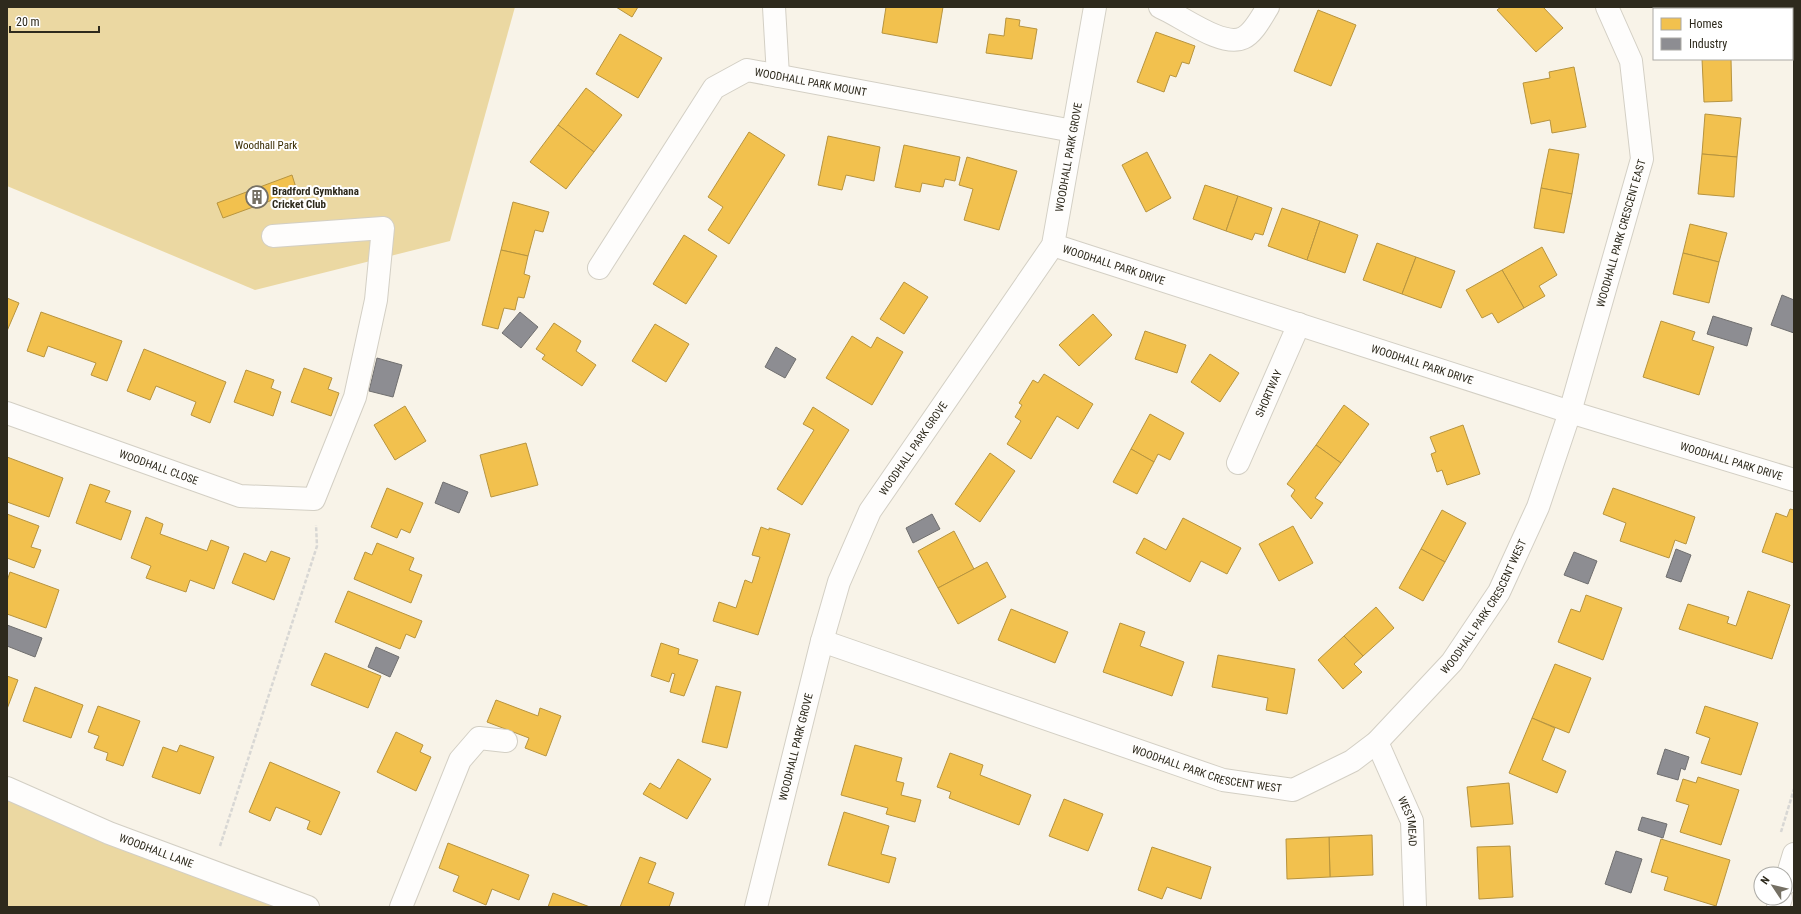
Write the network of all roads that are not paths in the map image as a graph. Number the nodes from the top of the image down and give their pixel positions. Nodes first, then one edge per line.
1 (774, 7) edge
2 (1095, 7) edge
3 (1160, 7) edge
4 (1268, 7) edge
5 (1607, 7) edge
6 (778, 76) junction
7 (1073, 131) junction
8 (273, 236) dead end
9 (1053, 245) junction
10 (599, 268) dead end
11 (1299, 324) junction
12 (1570, 412) junction
13 (7, 413) edge
14 (1238, 463) dead end
15 (1794, 480) edge
16 (822, 641) junction
17 (506, 741) dead end
18 (1377, 742) junction
19 (7, 788) edge
20 (1794, 854) edge
21 (1790, 866) edge
22 (308, 907) edge
23 (401, 907) edge
24 (756, 907) edge
25 (1415, 907) edge

1 - 6 main road
2 - 7 main road, WOODHALL PARK GROVE
3 - 4 main road
5 - 12 main road, WOODHALL PARK CRESCENT EAST
6 - 7 main road, WOODHALL PARK MOUNT
6 - 10 main road, WOODHALL PARK MOUNT
7 - 9 main road, WOODHALL PARK GROVE
8 - 13 main road, WOODHALL CLOSE
9 - 11 main road, WOODHALL PARK DRIVE
9 - 16 main road, WOODHALL PARK GROVE
11 - 12 main road, WOODHALL PARK DRIVE
11 - 14 main road, SHORTWAY
12 - 15 main road, WOODHALL PARK DRIVE
12 - 18 main road, WOODHALL PARK CRESCENT WEST
16 - 18 main road, WOODHALL PARK CRESCENT WEST
16 - 24 main road, WOODHALL PARK GROVE
17 - 23 main road
18 - 25 main road, WESTMEAD
19 - 22 main road, WOODHALL LANE
20 - 21 main road

